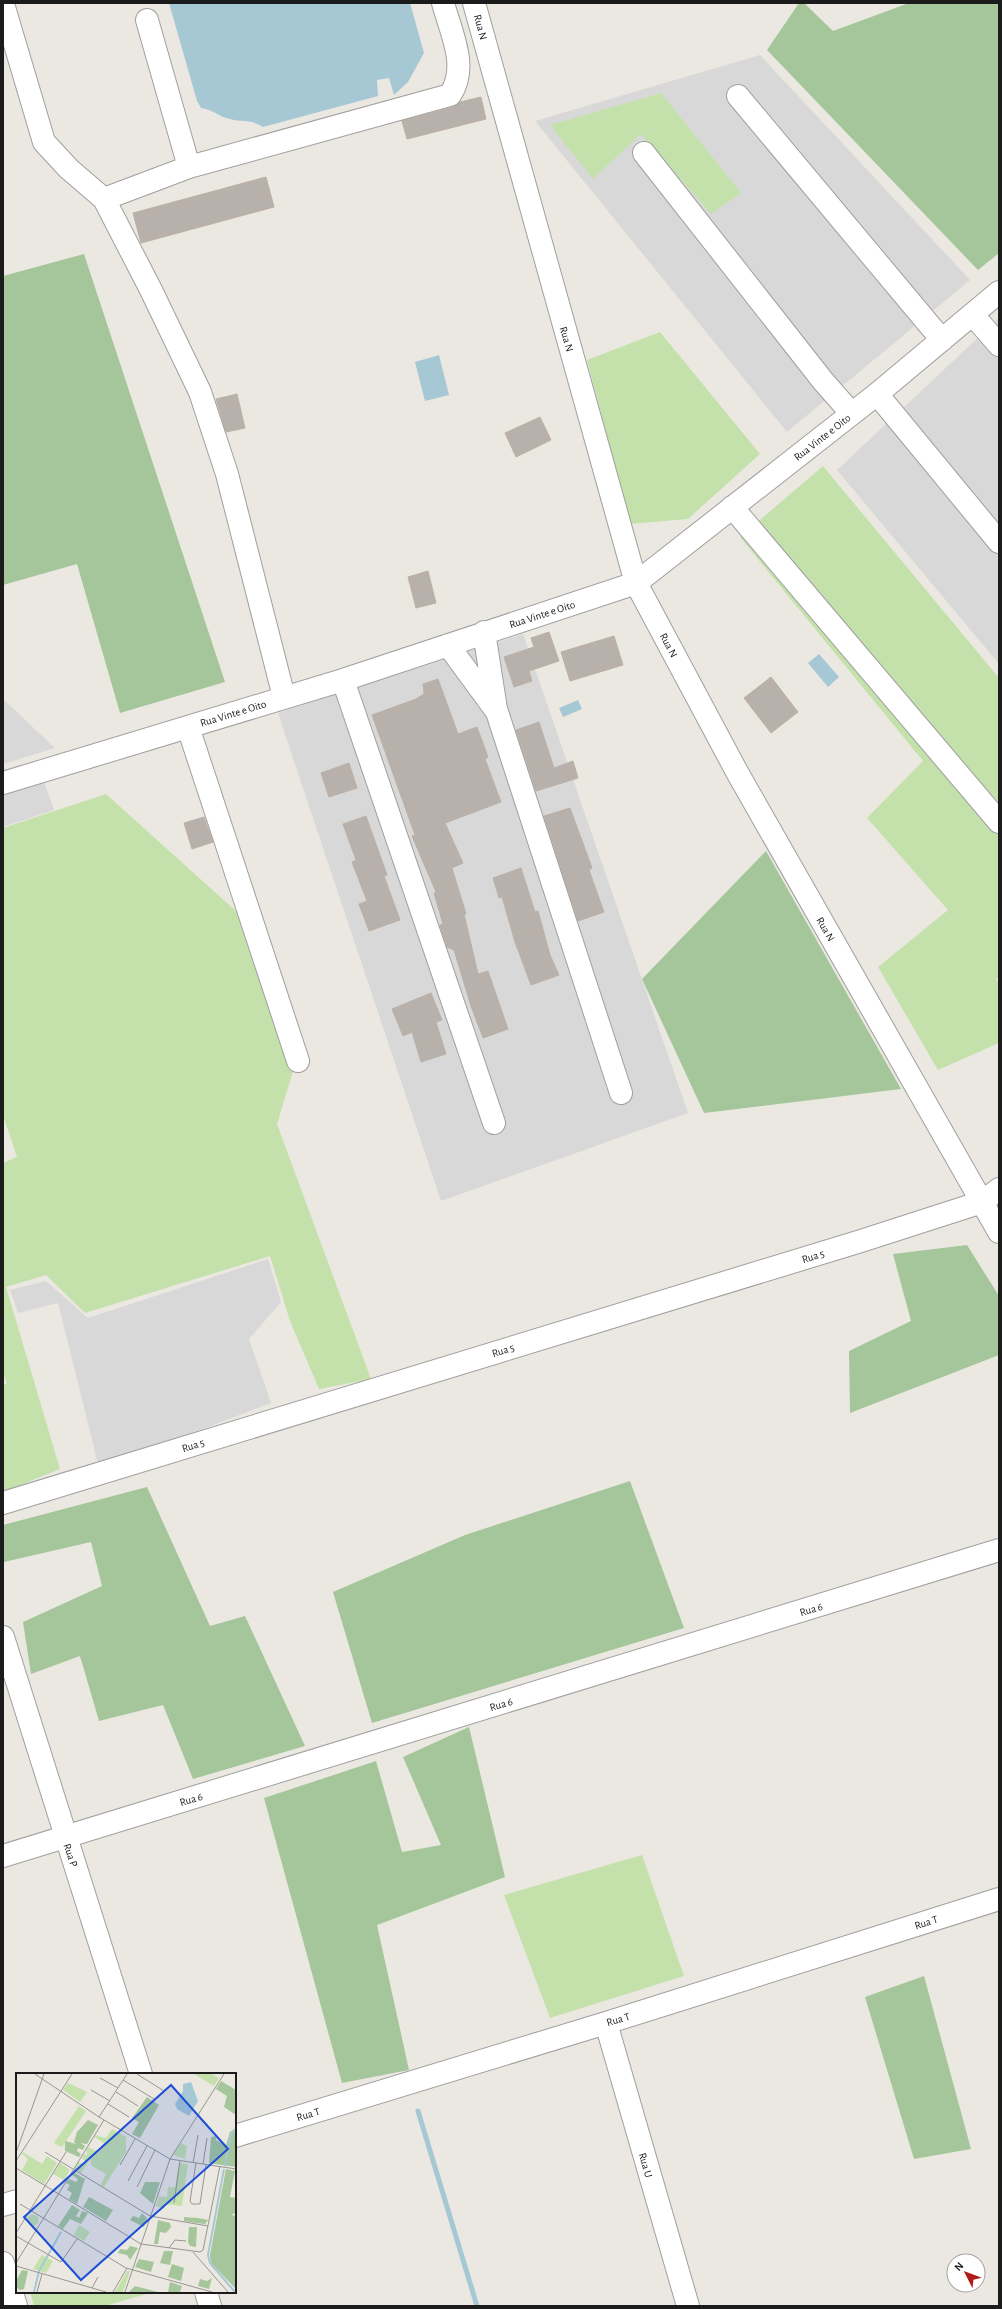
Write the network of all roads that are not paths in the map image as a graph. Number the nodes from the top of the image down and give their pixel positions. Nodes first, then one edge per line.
1 (443, 3) edge
2 (474, 3) edge
3 (3, 4) edge
4 (147, 20) dead end
5 (738, 96) dead end
6 (644, 153) dead end
7 (189, 166) junction
8 (104, 199) junction
9 (999, 292) edge
10 (973, 315) junction
11 (942, 340) junction
12 (999, 345) edge
13 (877, 394) junction
14 (852, 414) junction
15 (732, 508) junction
16 (999, 542) edge
17 (636, 583) junction
18 (484, 632) junction
19 (448, 645) junction
20 (343, 680) junction
21 (284, 697) junction
22 (497, 712) junction
23 (188, 726) junction
24 (3, 783) edge
25 (999, 822) edge
26 (298, 1061) dead end
27 (621, 1092) dead end
28 (494, 1123) dead end
29 (999, 1189) edge
30 (982, 1202) junction
31 (999, 1232) edge
32 (3, 1503) edge
33 (999, 1550) edge
34 (3, 1637) edge
35 (65, 1838) junction
36 (3, 1856) edge
37 (999, 1899) edge
38 (606, 2023) junction
39 (141, 2073) edge
40 (236, 2136) edge
41 (16, 2201) edge
42 (3, 2205) edge
43 (3, 2263) edge
44 (206, 2293) edge
45 (16, 2306) edge
46 (210, 2306) edge
47 (688, 2306) edge

1 - 7 street
2 - 17 street, Rua N
3 - 8 street
4 - 7 street
5 - 11 street
6 - 14 street
7 - 8 street
8 - 21 street
9 - 10 street, Rua Vinte e Oito
10 - 11 street, Rua Vinte e Oito
10 - 12 street
11 - 13 street, Rua Vinte e Oito
13 - 14 street, Rua Vinte e Oito
13 - 16 street
14 - 15 street, Rua Vinte e Oito
15 - 17 street, Rua Vinte e Oito
15 - 25 street
17 - 18 street, Rua Vinte e Oito
17 - 30 street, Rua N
18 - 19 street, Rua Vinte e Oito
18 - 22 street
19 - 20 street, Rua Vinte e Oito
19 - 22 street
20 - 21 street, Rua Vinte e Oito
20 - 28 street
21 - 23 street, Rua Vinte e Oito
22 - 27 street
23 - 24 street, Rua Vinte e Oito
23 - 26 street
29 - 30 street, Rua 5
30 - 31 street, Rua N
30 - 32 street, Rua 5
33 - 35 street, Rua 6
34 - 35 street, Rua P
35 - 36 street, Rua 6
35 - 39 street, Rua P
37 - 38 street, Rua T
38 - 40 street, Rua T
38 - 47 street, Rua U
41 - 42 street
43 - 45 street
44 - 46 street

